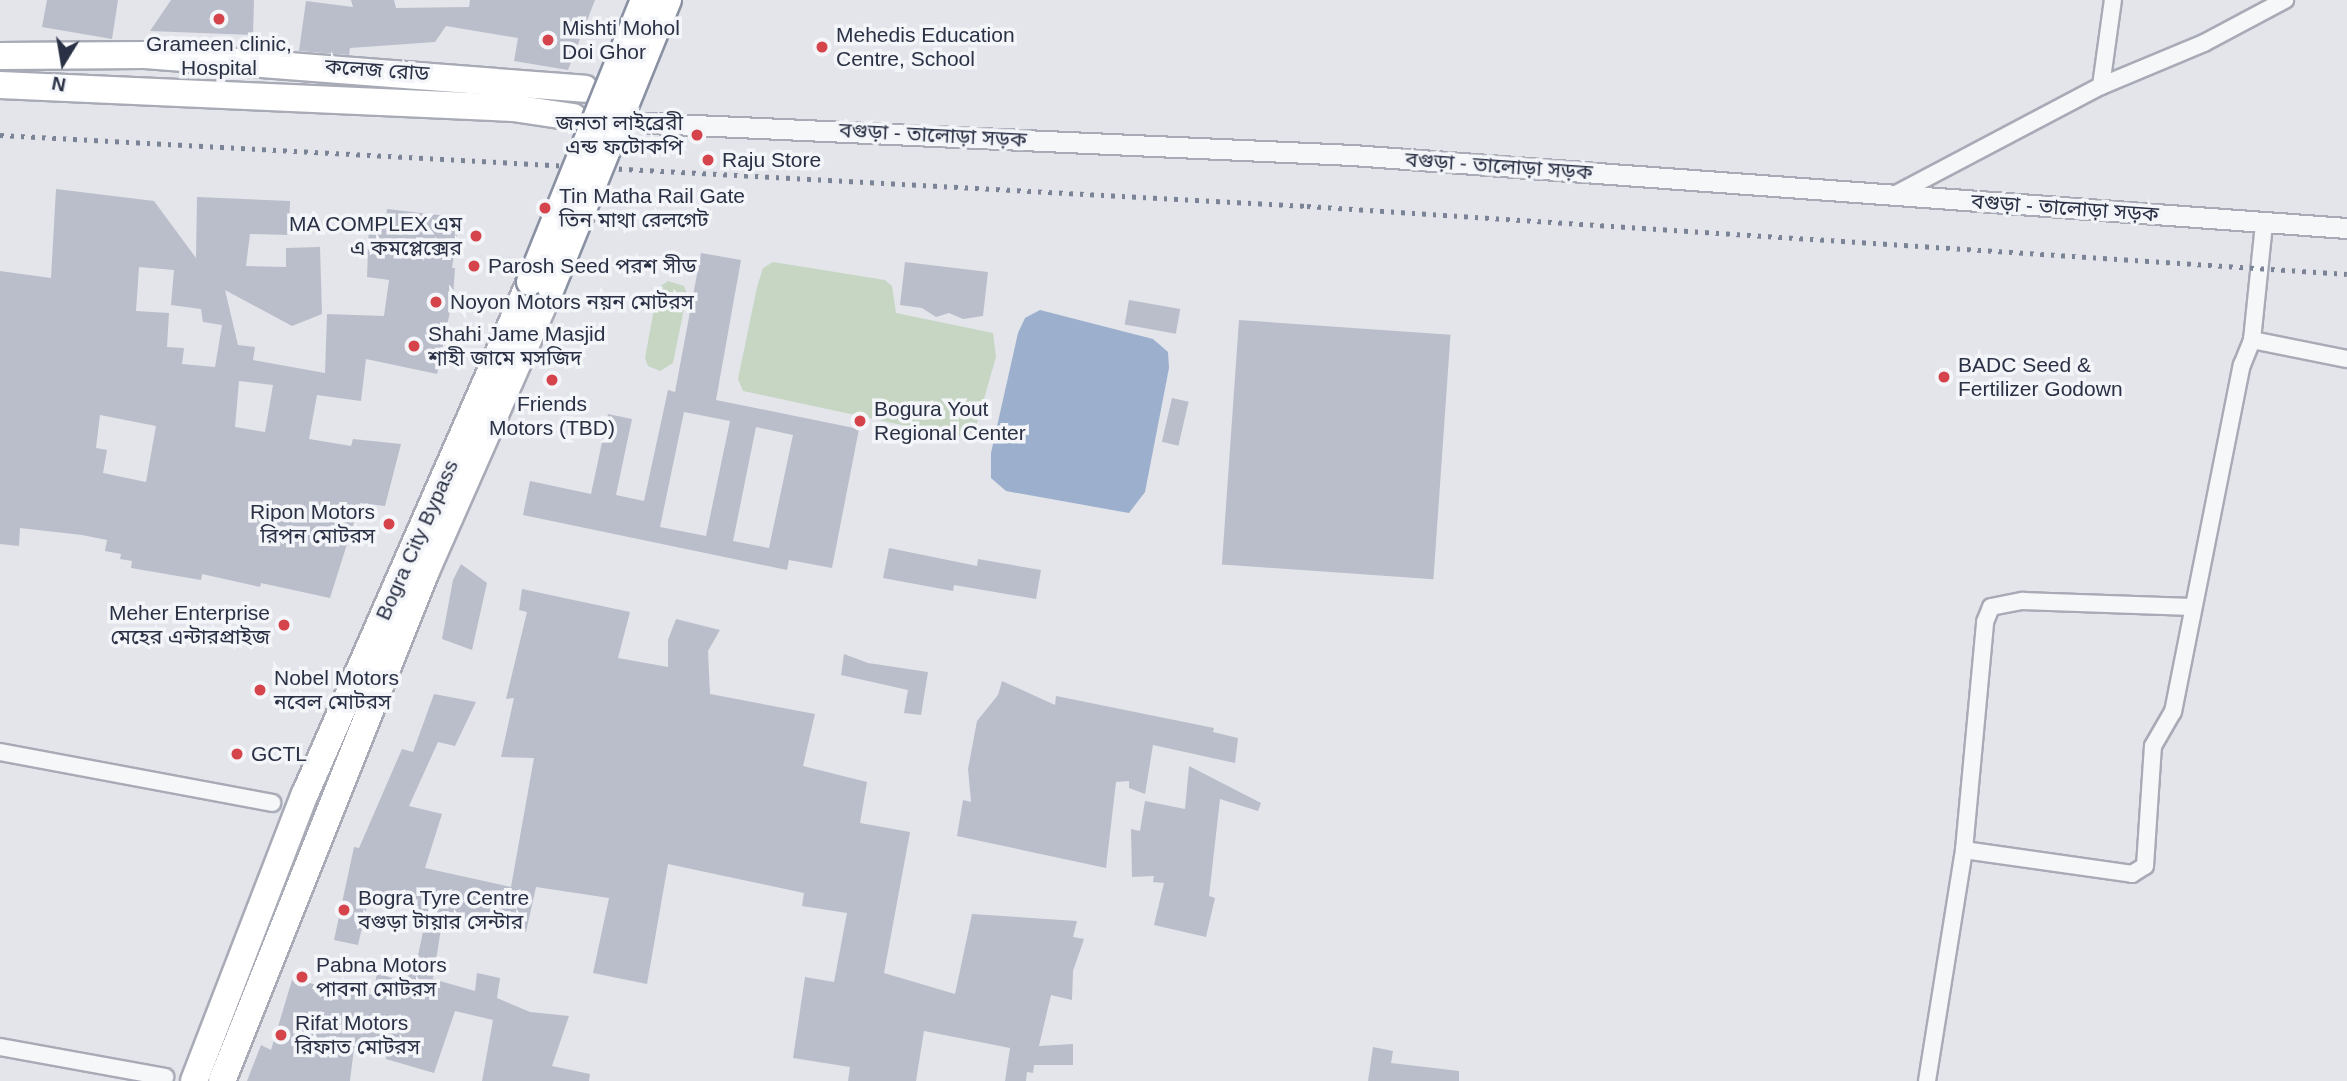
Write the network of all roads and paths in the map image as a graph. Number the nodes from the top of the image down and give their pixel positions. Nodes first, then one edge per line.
1 (644, 0) edge
2 (668, 0) edge
3 (2113, 0) edge
4 (2285, 0) edge
5 (0, 56) edge
6 (0, 85) edge
7 (2101, 86) junction
8 (585, 89) dead end
9 (573, 117) dead end
10 (650, 123) dead end
11 (1894, 195) junction
12 (2264, 223) junction
13 (2347, 228) edge
14 (2252, 340) junction
15 (2347, 359) edge
16 (2191, 607) junction
17 (0, 752) edge
18 (272, 803) dead end
19 (1964, 850) junction
20 (0, 1047) edge
21 (165, 1077) dead end
22 (194, 1081) edge
23 (222, 1081) edge
24 (1927, 1081) edge

1 - 22 highway, Bogra City Bypass, bridge
2 - 23 highway, Bogra City Bypass, bridge
3 - 7 street
4 - 7 street
5 - 8 highway, কলেজ রোড
6 - 9 highway, কলেজ রোড
7 - 11 street
10 - 11 street, বগুড়া - তালোড়া সড়ক
11 - 12 street, বগুড়া - তালোড়া সড়ক
12 - 13 street, বগুড়া - তালোড়া সড়ক
12 - 14 street
14 - 15 street
14 - 16 street
16 - 19 street
16 - 19 street
17 - 18 street
19 - 24 street
20 - 21 street

